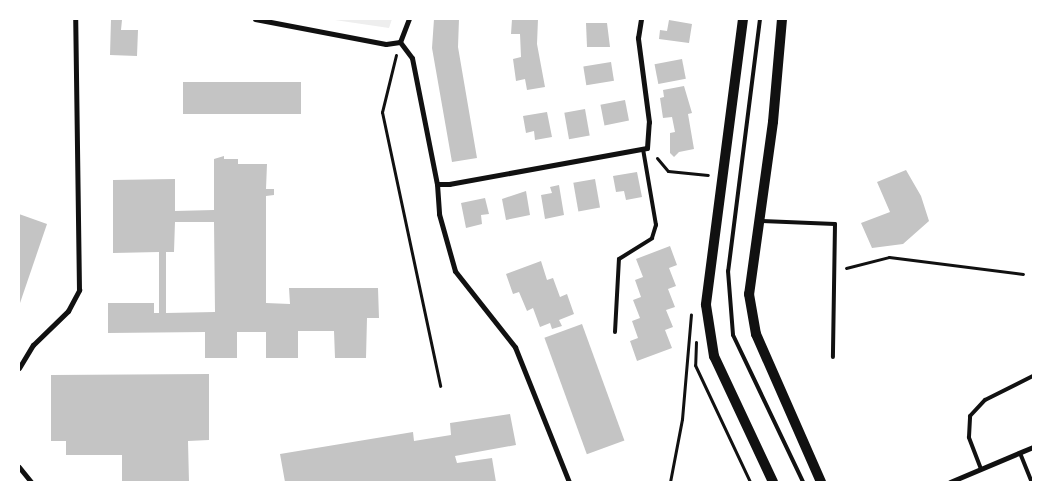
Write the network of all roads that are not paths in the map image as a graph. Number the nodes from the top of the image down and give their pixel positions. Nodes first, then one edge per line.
1 (75, 19) edge
2 (255, 19) edge
3 (409, 19) edge
4 (641, 19) edge
5 (743, 19) edge
6 (760, 19) edge
7 (782, 19) edge
8 (400, 42) junction
9 (645, 149) junction
10 (437, 184) junction
11 (760, 221) junction
12 (615, 332) dead end
13 (833, 357) dead end
14 (19, 368) edge
15 (1033, 376) edge
16 (1033, 447) edge
17 (1020, 453) junction
18 (19, 467) edge
19 (981, 469) junction
20 (31, 482) edge
21 (569, 482) edge
22 (773, 482) edge
23 (803, 482) edge
24 (821, 482) edge
25 (950, 482) edge
26 (1032, 482) edge

1 - 14 street
2 - 8 street
3 - 8 street
4 - 9 street
5 - 22 main road
6 - 23 lane
7 - 11 main road
8 - 10 street
9 - 10 street
9 - 12 lane
10 - 21 street
11 - 13 lane
11 - 24 main road
15 - 19 lane
16 - 17 street
17 - 19 street
17 - 26 lane
18 - 20 street
19 - 25 street

